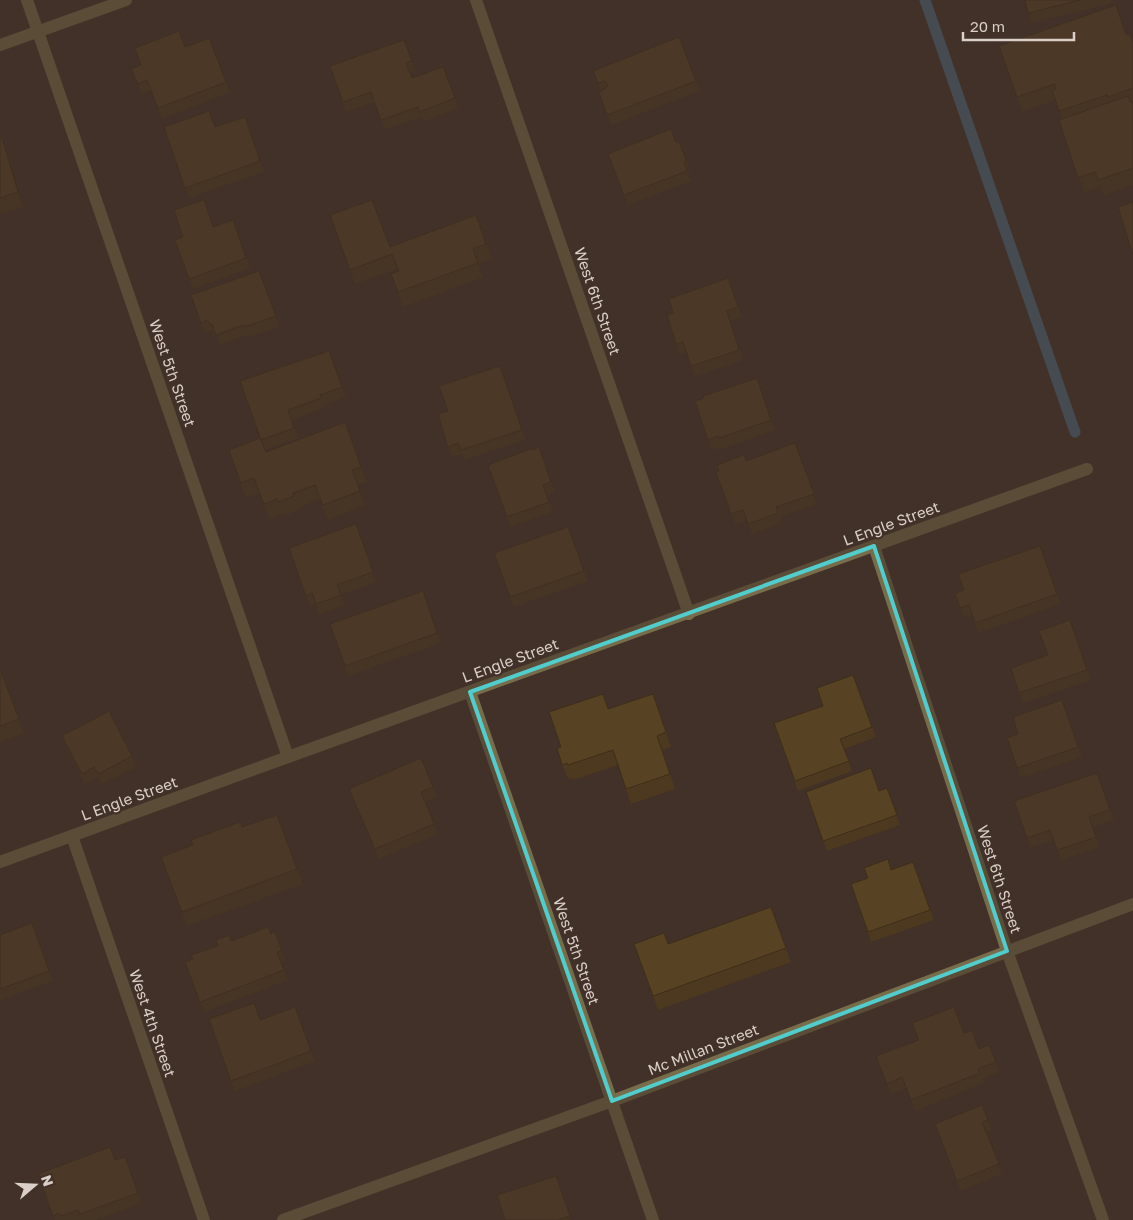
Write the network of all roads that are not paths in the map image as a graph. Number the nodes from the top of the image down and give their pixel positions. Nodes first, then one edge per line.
1 (26, 0) edge
2 (126, 0) edge
3 (476, 0) edge
4 (37, 31) junction
5 (0, 45) edge
6 (1088, 470) dead end
7 (874, 546) junction
8 (689, 614) junction
9 (470, 692) junction
10 (288, 757) junction
11 (72, 836) junction
12 (0, 862) edge
13 (1133, 904) edge
14 (1007, 951) junction
15 (612, 1101) junction
16 (204, 1220) edge
17 (283, 1220) edge
18 (653, 1220) edge
19 (1103, 1220) edge

1 - 4 street, West 5th Street
2 - 4 street
3 - 8 street, West 6th Street
4 - 5 street
4 - 10 street, West 5th Street
6 - 7 street, L Engle Street
7 - 8 street, L Engle Street
7 - 14 street, West 6th Street
8 - 9 street, L Engle Street
9 - 10 street, L Engle Street
9 - 15 street, West 5th Street
10 - 11 street, L Engle Street
11 - 12 street, L Engle Street
11 - 16 street, West 4th Street
13 - 14 street, Mc Millan Street
14 - 15 street, Mc Millan Street
14 - 19 street, West 6th Street
15 - 17 street, Mc Millan Street
15 - 18 street, West 5th Street

